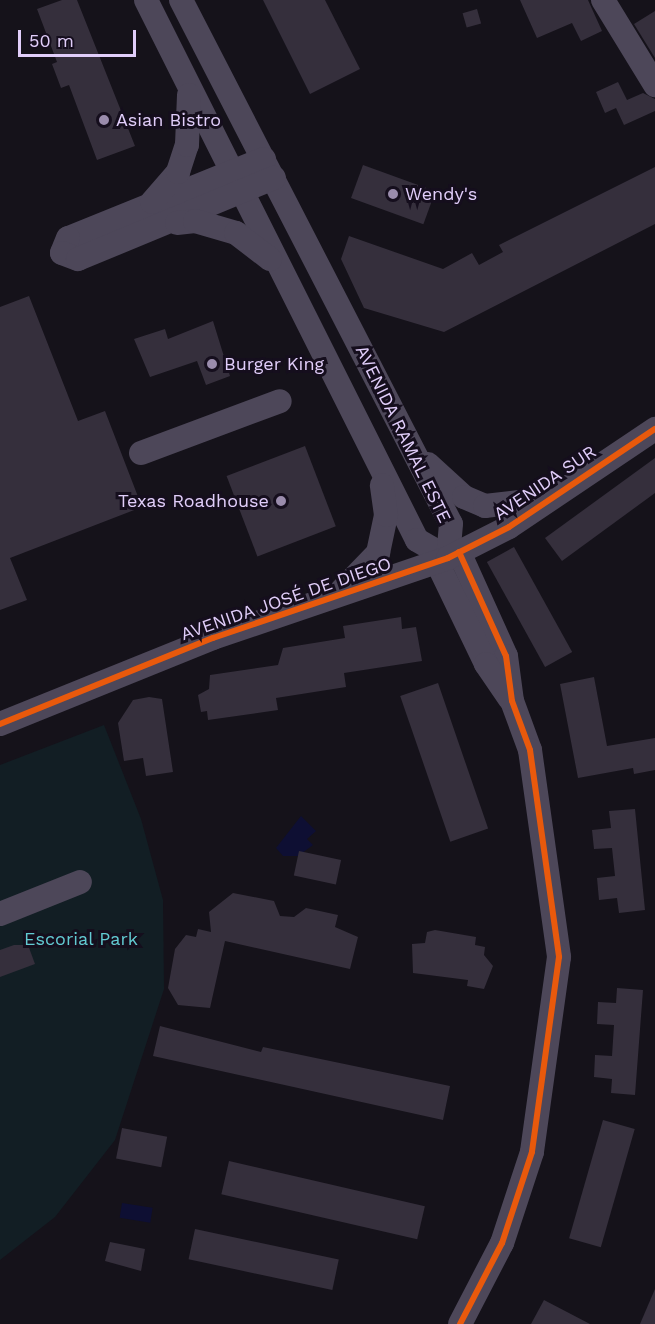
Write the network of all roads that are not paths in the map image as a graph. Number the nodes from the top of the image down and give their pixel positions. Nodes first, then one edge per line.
1 (146, 0) edge
2 (181, 0) edge
3 (603, 0) edge
4 (655, 85) edge
5 (188, 87) junction
6 (269, 168) junction
7 (230, 172) junction
8 (240, 195) junction
9 (151, 204) junction
10 (166, 224) junction
11 (276, 264) junction
12 (280, 400) dead end
13 (655, 429) edge
14 (407, 438) junction
15 (141, 453) dead end
16 (380, 468) junction
17 (551, 497) junction
18 (448, 557) junction
19 (324, 601) junction
20 (0, 724) edge
21 (80, 882) dead end
22 (0, 914) edge
23 (460, 1324) edge

1 - 5 street, AVENIDA RAMAL ESTE
2 - 6 street, AVENIDA RAMAL ESTE
3 - 4 street
5 - 7 street, AVENIDA RAMAL ESTE
5 - 9 street
6 - 7 street
6 - 8 street
6 - 14 street, AVENIDA RAMAL ESTE
7 - 8 street, AVENIDA RAMAL ESTE
7 - 9 street
8 - 10 street
8 - 11 street, AVENIDA RAMAL ESTE
9 - 10 street
10 - 11 street
11 - 16 street, AVENIDA RAMAL ESTE
12 - 15 street
13 - 17 street, AVENIDA SUR
14 - 17 street
14 - 18 street, AVENIDA RAMAL ESTE
16 - 18 street, AVENIDA RAMAL ESTE
16 - 19 street
17 - 18 street, AVENIDA SUR
18 - 19 street, AVENIDA JOSÉ DE DIEGO
18 - 23 street
19 - 20 street, AVENIDA JOSÉ DE DIEGO
21 - 22 street

